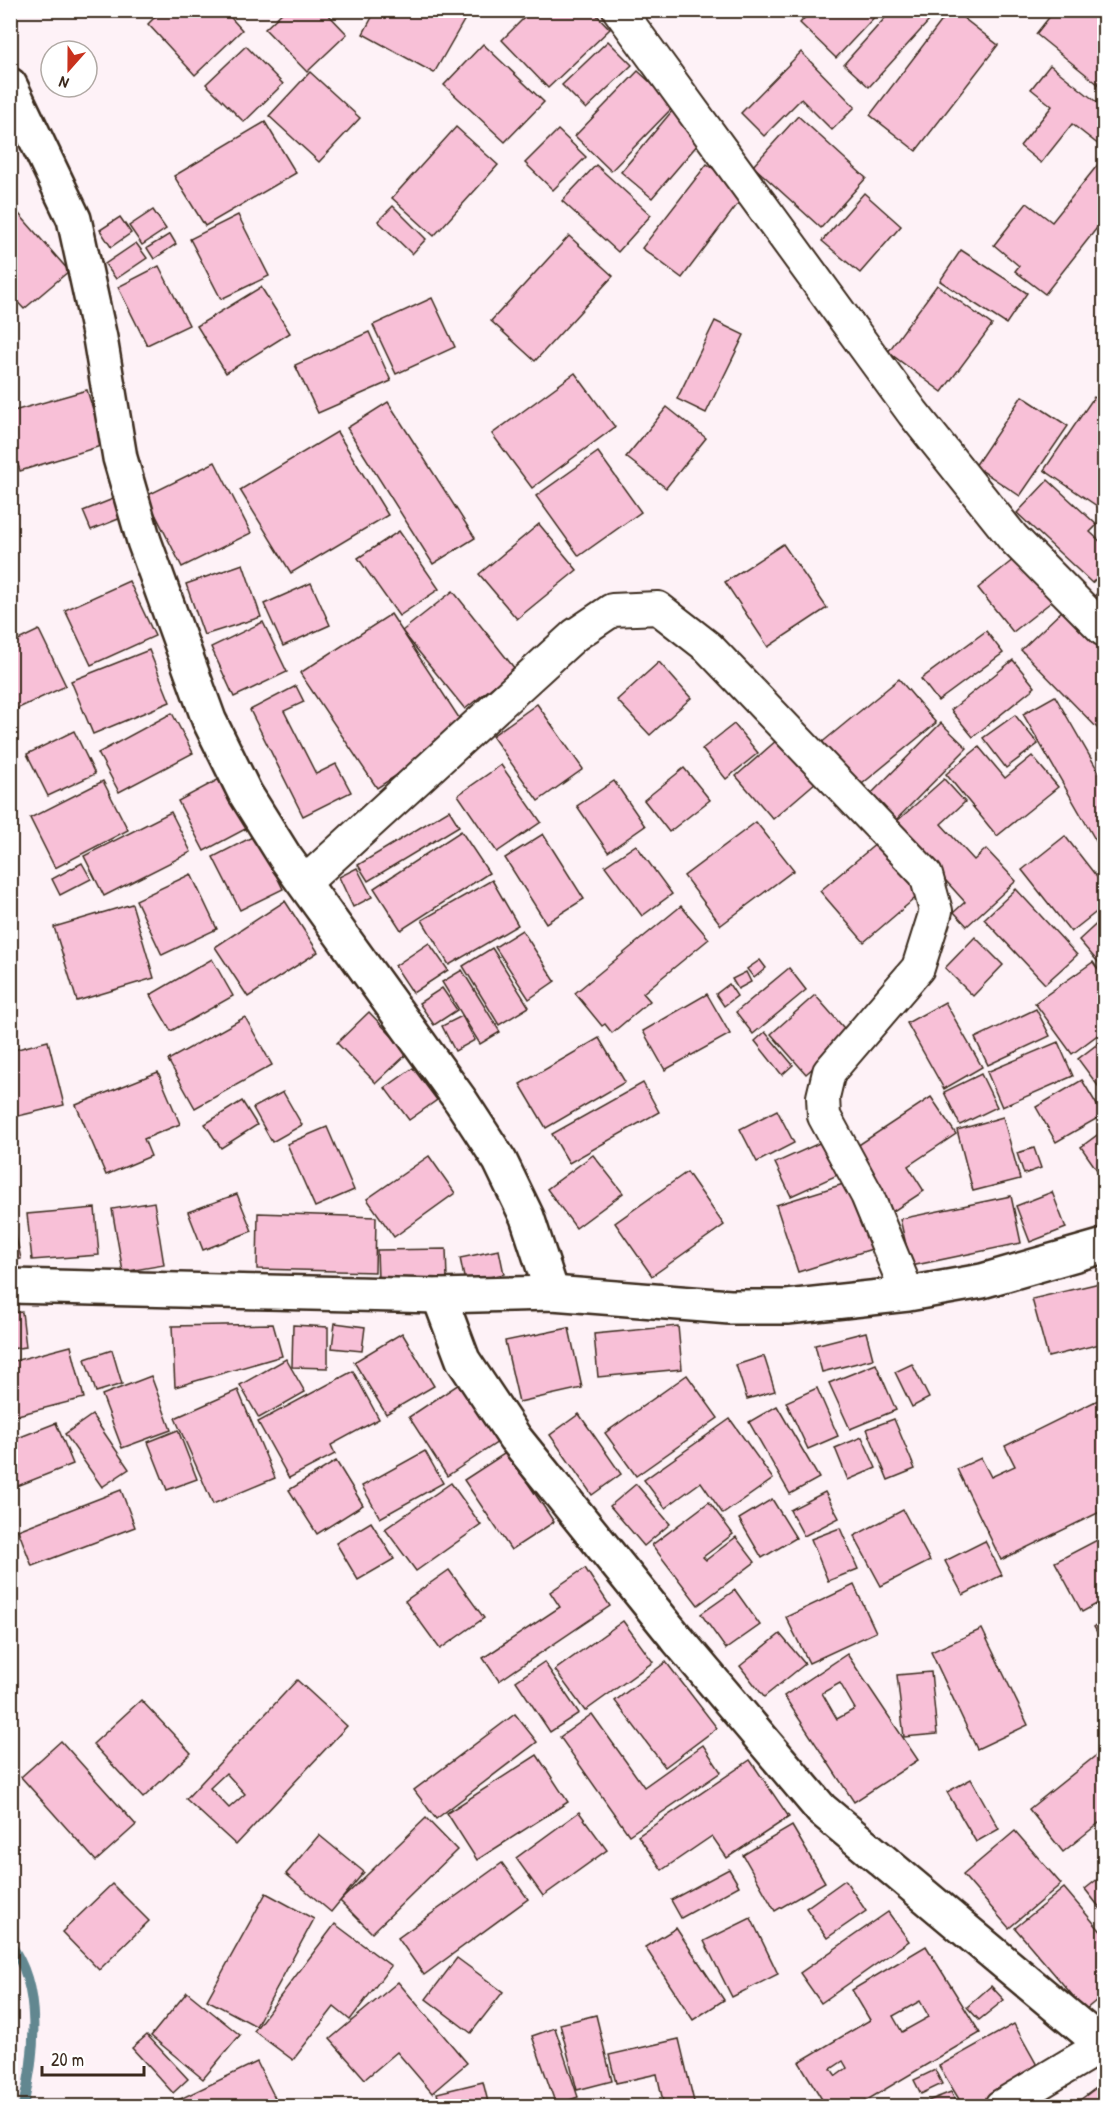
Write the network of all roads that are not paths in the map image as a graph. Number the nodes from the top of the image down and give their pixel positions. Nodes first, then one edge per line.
1 (619, 10) edge
2 (10, 86) edge
3 (1104, 630) edge
4 (304, 884) junction
5 (1104, 1246) edge
6 (10, 1286) edge
7 (552, 1293) junction
8 (908, 1294) junction
9 (439, 1296) junction
10 (1104, 2046) edge
11 (1001, 2106) edge

1 - 3 street
2 - 4 street
4 - 7 street
4 - 8 street
5 - 8 street
6 - 9 street
7 - 8 street
7 - 9 street
9 - 10 street
10 - 11 street

